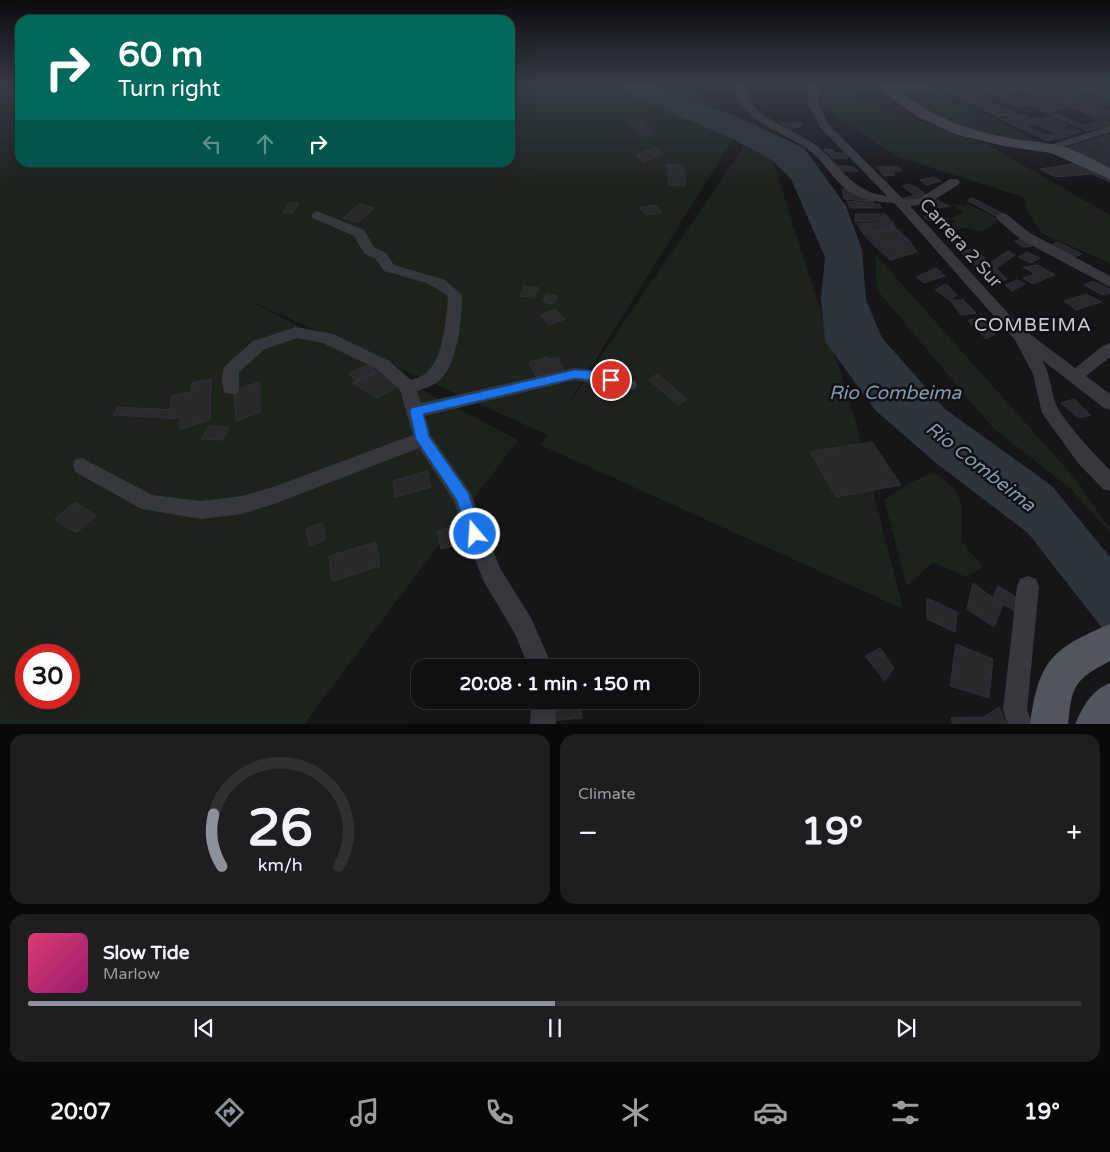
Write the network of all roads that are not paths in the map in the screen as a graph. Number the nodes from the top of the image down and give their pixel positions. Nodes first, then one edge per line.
1 (765, 119) edge
2 (821, 119) edge
3 (933, 119) edge
4 (1110, 130) edge
5 (1050, 148) junction
6 (1110, 174) edge
7 (954, 182) dead end
8 (899, 202) junction
9 (317, 215) dead end
10 (1002, 217) dead end
11 (1110, 282) edge
12 (1021, 336) junction
13 (1110, 349) edge
14 (1075, 376) junction
15 (629, 385) dead end
16 (408, 387) junction
17 (231, 388) dead end
18 (1110, 403) edge
19 (416, 411) junction
20 (423, 439) junction
21 (82, 466) dead end
22 (1110, 483) edge
23 (1028, 587) dead end
24 (1095, 650) edge
25 (537, 659) edge
26 (1110, 702) edge
27 (543, 709) edge
28 (543, 724) edge
29 (1021, 724) edge
30 (1049, 724) edge
31 (1094, 724) edge

1 - 8 street
2 - 8 street, Carrera 2 Sur
3 - 5 street
4 - 5 street
5 - 6 street
7 - 8 street
8 - 12 street, Carrera 2 Sur
9 - 16 street
10 - 11 street
12 - 14 street, Carrera 2 Sur
12 - 22 street
13 - 14 street
14 - 18 street, Carrera 2 Sur
15 - 19 street
16 - 17 street
16 - 19 street
19 - 20 street
20 - 21 street
20 - 25 street
23 - 29 street
24 - 30 main road
26 - 31 main road
27 - 28 street

